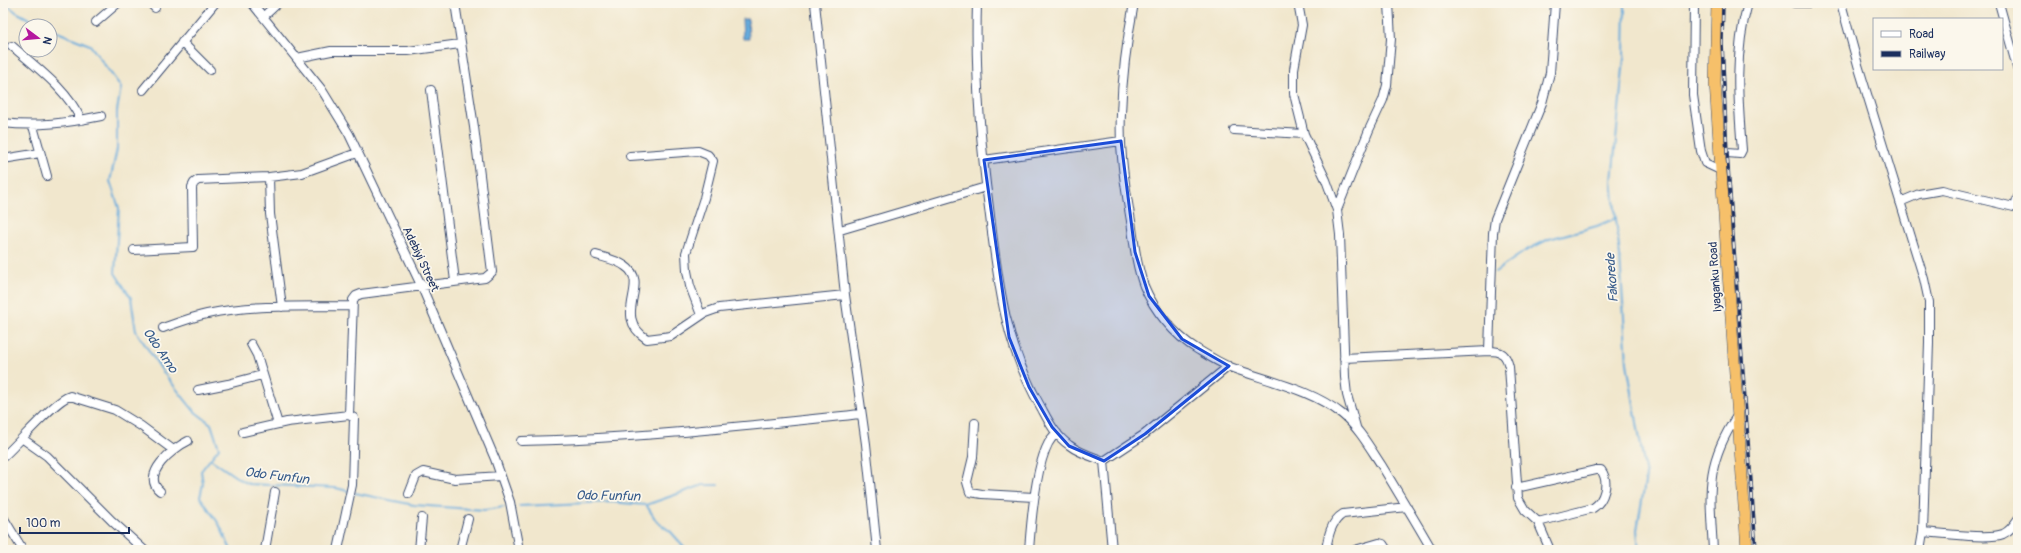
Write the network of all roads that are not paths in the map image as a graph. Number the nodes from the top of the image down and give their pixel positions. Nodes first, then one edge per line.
1 (118, 3) edge
2 (215, 3) edge
3 (252, 3) edge
4 (278, 3) edge
5 (455, 3) edge
6 (815, 3) edge
7 (977, 3) edge
8 (1134, 3) edge
9 (1298, 3) edge
10 (1389, 3) edge
11 (1555, 3) edge
12 (1694, 3) edge
13 (1717, 3) edge
14 (1748, 3) edge
15 (1794, 3) edge
16 (1832, 3) edge
17 (1841, 3) edge
18 (1999, 3) edge
19 (264, 16) junction
20 (96, 22) dead end
21 (182, 42) junction
22 (460, 44) junction
23 (12, 46) dead end
24 (297, 58) junction
25 (210, 70) dead end
26 (2018, 72) edge
27 (143, 90) dead end
28 (431, 90) dead end
29 (100, 116) dead end
30 (80, 120) junction
31 (3, 123) edge
32 (33, 126) junction
33 (1234, 130) dead end
34 (1304, 134) junction
35 (1121, 141) junction
36 (40, 153) junction
37 (357, 153) junction
38 (630, 156) dead end
39 (1719, 157) junction
40 (3, 159) edge
41 (984, 160) junction
42 (1720, 170) junction
43 (47, 176) dead end
44 (269, 177) junction
45 (986, 187) junction
46 (2018, 197) edge
47 (1900, 202) junction
48 (2017, 207) edge
49 (1336, 210) junction
50 (840, 230) junction
51 (134, 250) dead end
52 (596, 256) dead end
53 (455, 281) junction
54 (420, 285) junction
55 (845, 295) junction
56 (351, 306) junction
57 (282, 307) junction
58 (701, 315) junction
59 (163, 328) dead end
60 (251, 344) dead end
61 (1489, 351) junction
62 (1344, 358) junction
63 (1229, 366) junction
64 (262, 375) junction
65 (198, 390) dead end
66 (861, 414) junction
67 (349, 415) junction
68 (1737, 416) junction
69 (975, 423) dead end
70 (278, 424) junction
71 (1357, 428) junction
72 (243, 432) dead end
73 (1057, 433) junction
74 (23, 439) junction
75 (188, 441) dead end
76 (521, 442) dead end
77 (172, 449) junction
78 (3, 457) edge
79 (1104, 461) junction
80 (501, 476) junction
81 (1516, 488) junction
82 (160, 491) dead end
83 (275, 492) dead end
84 (409, 494) dead end
85 (1034, 497) junction
86 (1407, 507) junction
87 (3, 517) edge
88 (422, 518) dead end
89 (468, 519) dead end
90 (2018, 519) edge
91 (1538, 522) junction
92 (1923, 532) junction
93 (23, 550) edge
94 (144, 550) edge
95 (265, 550) edge
96 (338, 550) edge
97 (419, 550) edge
98 (460, 550) edge
99 (519, 550) edge
100 (877, 550) edge
101 (1029, 550) edge
102 (1112, 550) edge
103 (1326, 550) edge
104 (1355, 550) edge
105 (1387, 550) edge
106 (1432, 550) edge
107 (1550, 550) edge
108 (1712, 550) edge
109 (1747, 550) edge
110 (1920, 550) edge

1 - 20 street
2 - 21 street
3 - 19 street, Adebiyi Street
4 - 19 street
5 - 22 street
6 - 50 street
7 - 41 street
8 - 35 street
9 - 34 street
10 - 49 street
11 - 61 street
12 - 42 street
13 - 39 highway, Iyaganku Road
14 - 39 street
15 - 16 street
17 - 47 street
18 - 26 street
19 - 24 street, Adebiyi Street
21 - 25 street
21 - 27 street
22 - 24 street
22 - 53 street
23 - 30 street
24 - 37 street, Adebiyi Street
28 - 53 street
29 - 30 street
30 - 32 street
31 - 32 street
32 - 36 street
33 - 34 street
34 - 49 street
35 - 41 street
35 - 63 street
36 - 40 street
36 - 43 street
37 - 44 street
37 - 54 street, Adebiyi Street
38 - 58 street
39 - 42 highway, Iyaganku Road
41 - 45 street
42 - 68 highway, Iyaganku Road
44 - 51 street
44 - 57 street
45 - 50 street
45 - 73 street
46 - 48 street
47 - 48 street
47 - 92 street
49 - 62 street
50 - 55 street
52 - 58 street
53 - 54 street
54 - 56 street
54 - 80 street, Adebiyi Street
55 - 58 street
55 - 66 street
56 - 57 street
56 - 67 street
57 - 59 street
60 - 64 street
61 - 62 street
61 - 81 street
62 - 71 street
63 - 71 street
63 - 79 street
64 - 65 street
64 - 70 street
66 - 76 street
66 - 100 street
67 - 70 street
67 - 96 street
68 - 108 street
68 - 109 highway, Iyaganku Road
69 - 85 street
70 - 72 street
71 - 86 street
73 - 79 street
73 - 85 street
74 - 77 street
74 - 78 street
74 - 94 street
75 - 77 street
77 - 82 street
79 - 102 street
80 - 84 street
80 - 99 street, Adebiyi Street
81 - 91 street
81 - 91 street
83 - 95 street
85 - 101 street
86 - 103 street
86 - 106 street
87 - 93 street
88 - 97 street
89 - 98 street
90 - 92 street
91 - 107 street
92 - 110 street
104 - 105 street

